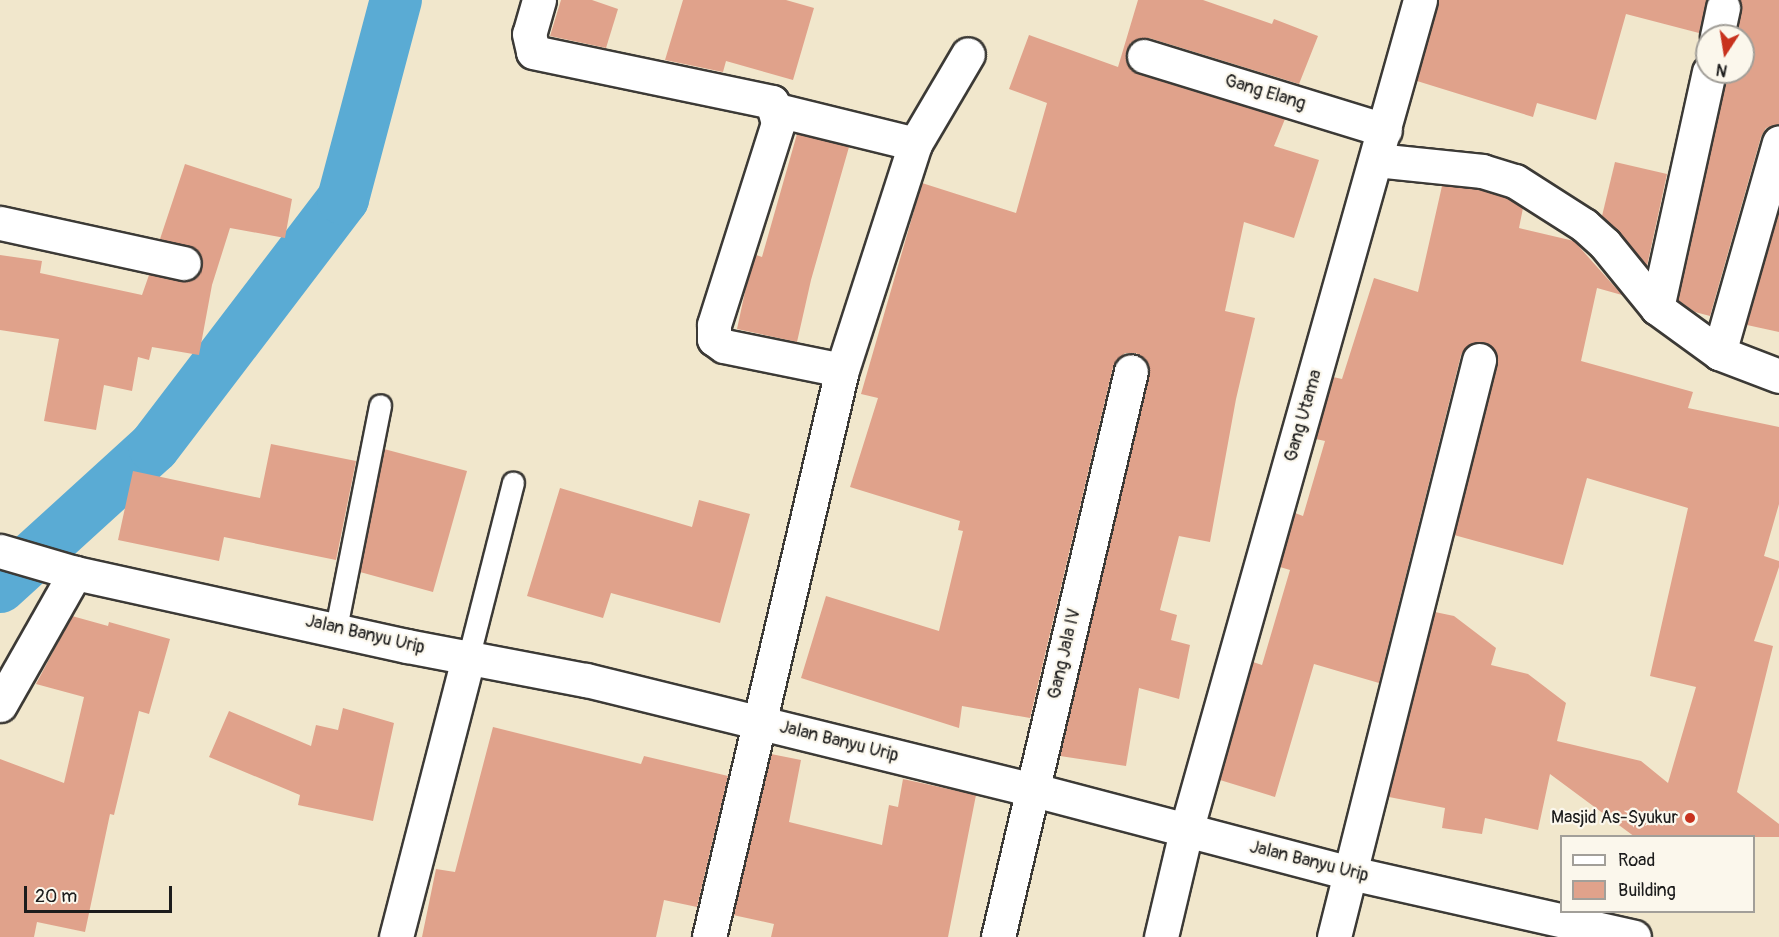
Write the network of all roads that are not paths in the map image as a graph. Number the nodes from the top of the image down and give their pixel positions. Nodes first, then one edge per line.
1 (539, 0) edge
2 (1420, 0) edge
3 (968, 54) dead end
4 (1144, 56) dead end
5 (1706, 84) edge
6 (777, 110) junction
7 (1779, 142) edge
8 (915, 144) junction
9 (1380, 145) junction
10 (0, 223) edge
11 (184, 263) dead end
12 (1657, 308) junction
13 (1719, 352) junction
14 (1479, 360) dead end
15 (842, 370) junction
16 (1131, 371) dead end
17 (1779, 376) edge
18 (380, 405) dead end
19 (513, 483) dead end
20 (0, 551) edge
21 (75, 573) junction
22 (336, 628) junction
23 (469, 656) junction
24 (0, 705) edge
25 (758, 722) junction
26 (1034, 790) junction
27 (1186, 831) junction
28 (1351, 873) junction
29 (1561, 930) edge
30 (396, 937) edge
31 (709, 937) edge
32 (998, 937) edge
33 (1161, 937) edge
34 (1334, 937) edge
35 (1634, 937) edge

1 - 6 street
2 - 9 street, Gang Utama
3 - 8 street
4 - 9 street, Gang Elang
5 - 12 street
6 - 8 street
6 - 15 street
7 - 13 street
8 - 15 street
9 - 12 street, Gang Elang
9 - 27 street, Gang Utama
10 - 11 street
12 - 13 street, Gang Elang
13 - 17 street, Gang Elang
14 - 28 street
15 - 25 street
16 - 26 street, Gang Jala IV
18 - 22 lane
19 - 23 lane
20 - 21 street, Jalan Banyu Urip
21 - 22 street, Jalan Banyu Urip
21 - 24 street
22 - 23 street, Jalan Banyu Urip
23 - 25 street, Jalan Banyu Urip
23 - 30 street
25 - 26 street, Jalan Banyu Urip
25 - 31 street
26 - 27 street, Jalan Banyu Urip
26 - 32 street, Gang Jala IV
27 - 28 street, Jalan Banyu Urip
27 - 33 street, Gang Utama
28 - 29 street, Jalan Banyu Urip
28 - 34 street
29 - 35 street, Jalan Banyu Urip

